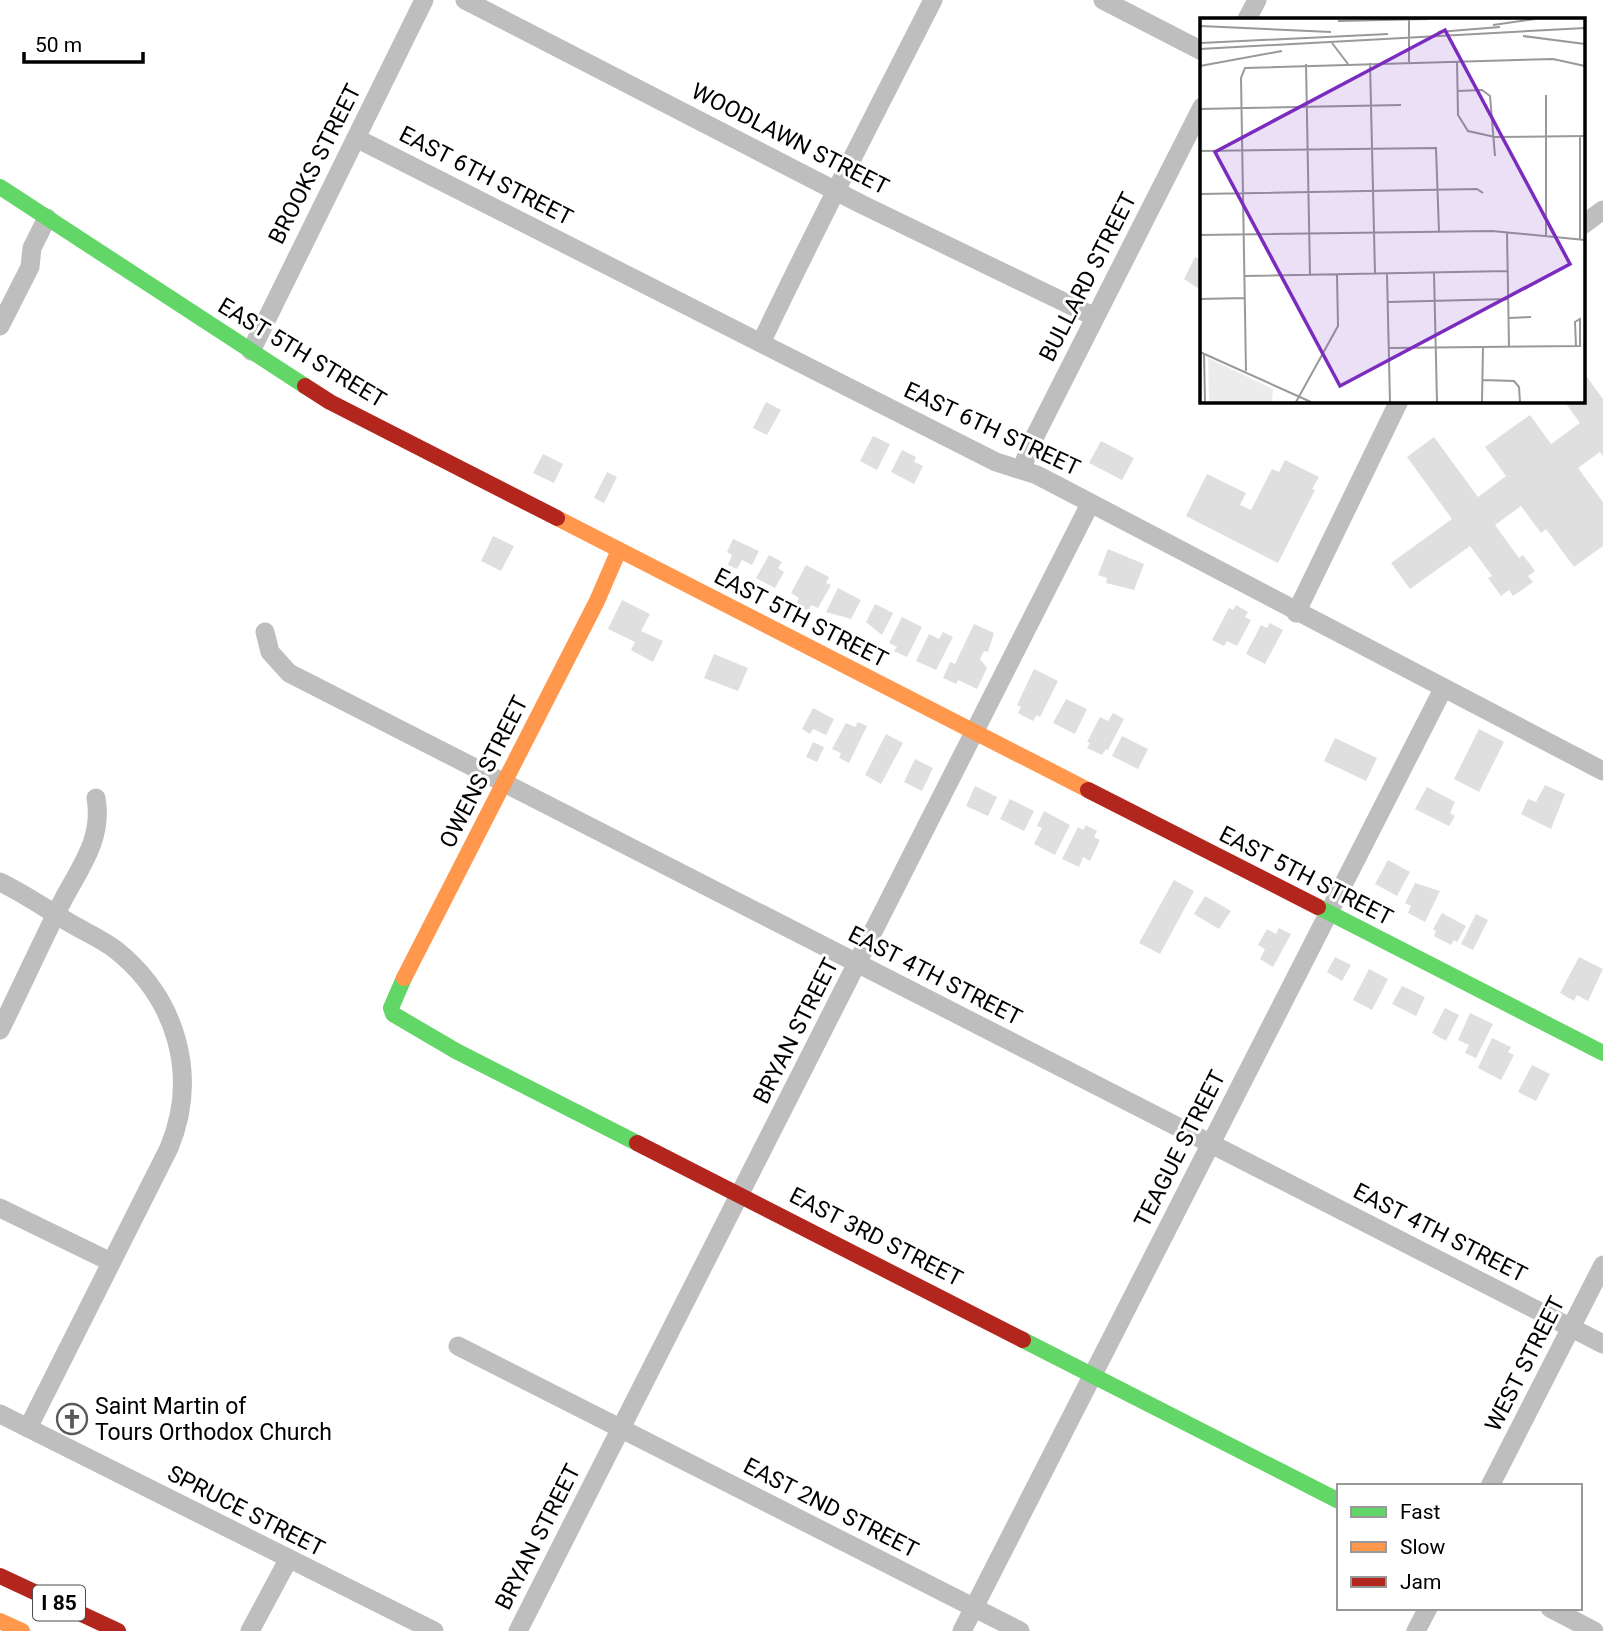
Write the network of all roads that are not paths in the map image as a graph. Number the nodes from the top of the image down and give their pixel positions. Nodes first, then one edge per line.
1 (424, 0) edge
2 (465, 0) edge
3 (933, 0) edge
4 (1103, 0) edge
5 (1257, 0) edge
6 (1248, 18) edge
7 (1200, 50) edge
8 (1200, 111) edge
9 (356, 138) junction
10 (0, 187) edge
11 (836, 190) junction
12 (1603, 210) edge
13 (47, 218) junction
14 (1586, 223) edge
15 (1096, 317) junction
16 (0, 326) edge
17 (761, 343) junction
18 (251, 351) junction
19 (1399, 402) edge
20 (1022, 470) junction
21 (1090, 504) junction
22 (619, 550) junction
23 (1296, 613) junction
24 (265, 632) dead end
25 (1443, 689) junction
26 (975, 732) junction
27 (1603, 771) edge
28 (504, 783) junction
29 (96, 798) dead end
30 (0, 881) edge
31 (1327, 912) junction
32 (57, 915) junction
33 (857, 964) junction
34 (393, 1014) joint
35 (0, 1030) edge
36 (1603, 1053) edge
37 (1210, 1143) junction
38 (739, 1195) junction
39 (0, 1208) edge
40 (111, 1262) junction
41 (1603, 1265) edge
42 (1571, 1327) junction
43 (1603, 1344) edge
44 (458, 1346) dead end
45 (1092, 1375) junction
46 (0, 1414) edge
47 (28, 1428) junction
48 (621, 1429) junction
49 (1491, 1484) edge
50 (1337, 1500) edge
51 (288, 1560) junction
52 (0, 1576) edge
53 (974, 1608) junction
54 (1427, 1610) edge
55 (1554, 1610) edge
56 (0, 1621) edge
57 (22, 1631) edge
58 (118, 1631) edge
59 (250, 1631) edge
60 (434, 1631) edge
61 (518, 1631) edge
62 (962, 1631) edge
63 (1020, 1631) edge
64 (1416, 1631) edge
65 (1594, 1631) edge

1 - 9 street, BROOKS STREET
2 - 11 street, WOODLAWN STREET
3 - 11 street
4 - 7 street
5 - 6 street
8 - 15 street, BULLARD STREET
9 - 17 street, EAST 6TH STREET
9 - 18 street, BROOKS STREET
10 - 13 main road, EAST 5TH STREET
11 - 15 street, WOODLAWN STREET
11 - 17 street
12 - 14 street
13 - 16 street
13 - 18 main road, EAST 5TH STREET
15 - 20 street, BULLARD STREET
17 - 20 street, EAST 6TH STREET
18 - 22 main road, EAST 5TH STREET
19 - 23 street
20 - 21 street, EAST 6TH STREET
21 - 23 street, EAST 6TH STREET
21 - 26 street, BRYAN STREET
22 - 26 main road, EAST 5TH STREET
22 - 28 main road, OWENS STREET
23 - 25 street, EAST 6TH STREET
24 - 28 street, EAST 4TH STREET
25 - 27 street, EAST 6TH STREET
25 - 31 street, TEAGUE STREET
26 - 31 main road, EAST 5TH STREET
26 - 33 street, BRYAN STREET
28 - 33 street, EAST 4TH STREET
28 - 34 main road, OWENS STREET
29 - 32 street
30 - 32 street
31 - 36 main road, EAST 5TH STREET
31 - 37 street, TEAGUE STREET
32 - 35 street
32 - 40 street
33 - 37 street, EAST 4TH STREET
33 - 38 street, BRYAN STREET
34 - 38 main road, EAST 3RD STREET
37 - 42 street, EAST 4TH STREET
37 - 45 street, TEAGUE STREET
38 - 45 main road, EAST 3RD STREET
38 - 48 street, BRYAN STREET
39 - 40 street
40 - 47 street
41 - 42 street, WEST STREET
42 - 43 street, EAST 4TH STREET
42 - 49 street, WEST STREET
44 - 48 street
45 - 50 main road, EAST 3RD STREET
45 - 53 street, TEAGUE STREET
46 - 47 street, SPRUCE STREET
47 - 51 street, SPRUCE STREET
48 - 53 street, EAST 2ND STREET
48 - 61 street, BRYAN STREET
51 - 59 street
51 - 60 street, SPRUCE STREET
52 - 58 main road, I 85
53 - 62 street, TEAGUE STREET
53 - 63 street, EAST 2ND STREET
54 - 64 street
55 - 65 street
56 - 57 main road, I 85

